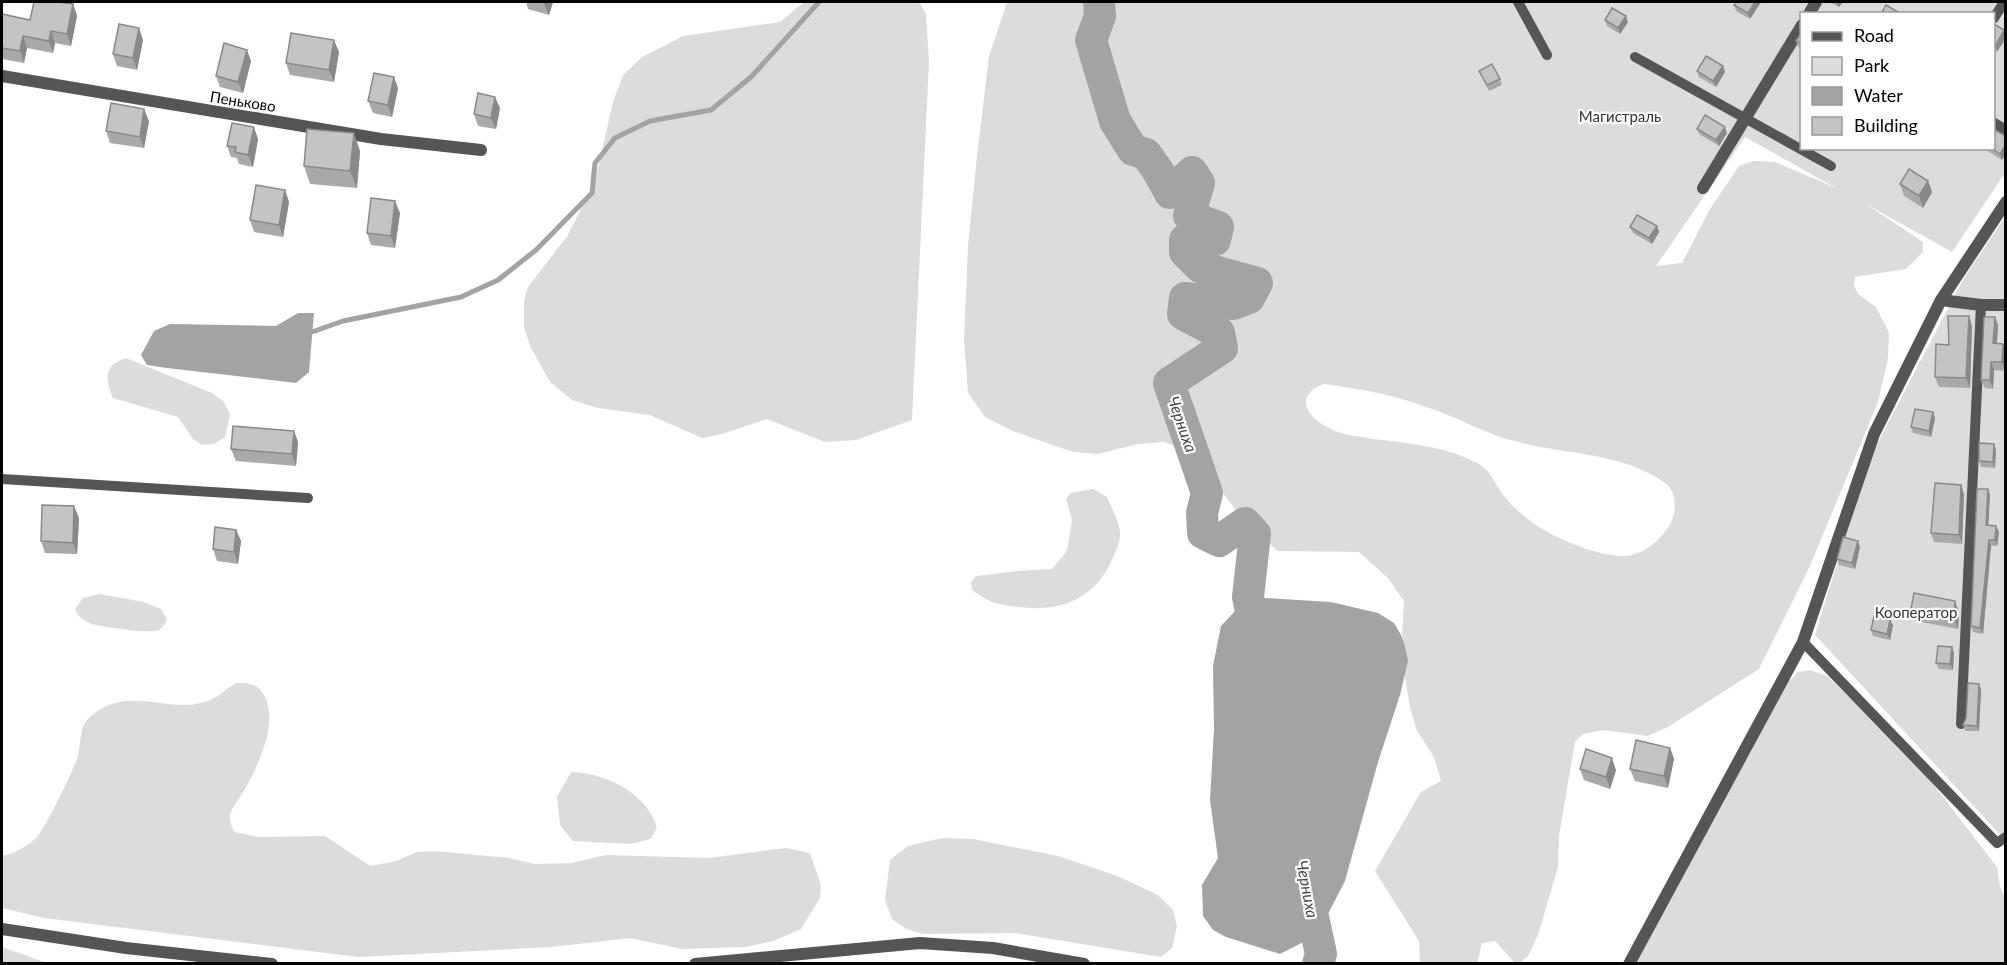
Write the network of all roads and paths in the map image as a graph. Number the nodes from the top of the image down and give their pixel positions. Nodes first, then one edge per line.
1 (1518, 2) edge
2 (2004, 2) edge
3 (1995, 16) edge
4 (1800, 28) edge
5 (1547, 55) dead end
6 (1635, 57) dead end
7 (2, 76) edge
8 (1744, 119) junction
9 (1800, 149) edge
10 (481, 150) dead end
11 (1801, 150) edge
12 (1831, 166) dead end
13 (1703, 188) dead end
14 (2006, 202) edge
15 (1941, 300) junction
16 (1981, 305) junction
17 (2006, 305) edge
18 (2, 478) edge
19 (308, 498) dead end
20 (1803, 642) junction
21 (1961, 724) edge
22 (2006, 837) edge
23 (2, 929) edge
24 (272, 963) edge
25 (695, 963) edge
26 (1084, 963) edge
27 (1629, 963) edge

1 - 5 lane
2 - 3 lane
4 - 8 street
6 - 8 lane
7 - 10 street, Пеньково
8 - 9 lane
8 - 13 street
11 - 12 lane
14 - 15 street
15 - 16 street
15 - 20 street
16 - 17 street
16 - 21 lane
18 - 19 lane
20 - 22 lane
20 - 27 street
23 - 24 street
25 - 26 street

